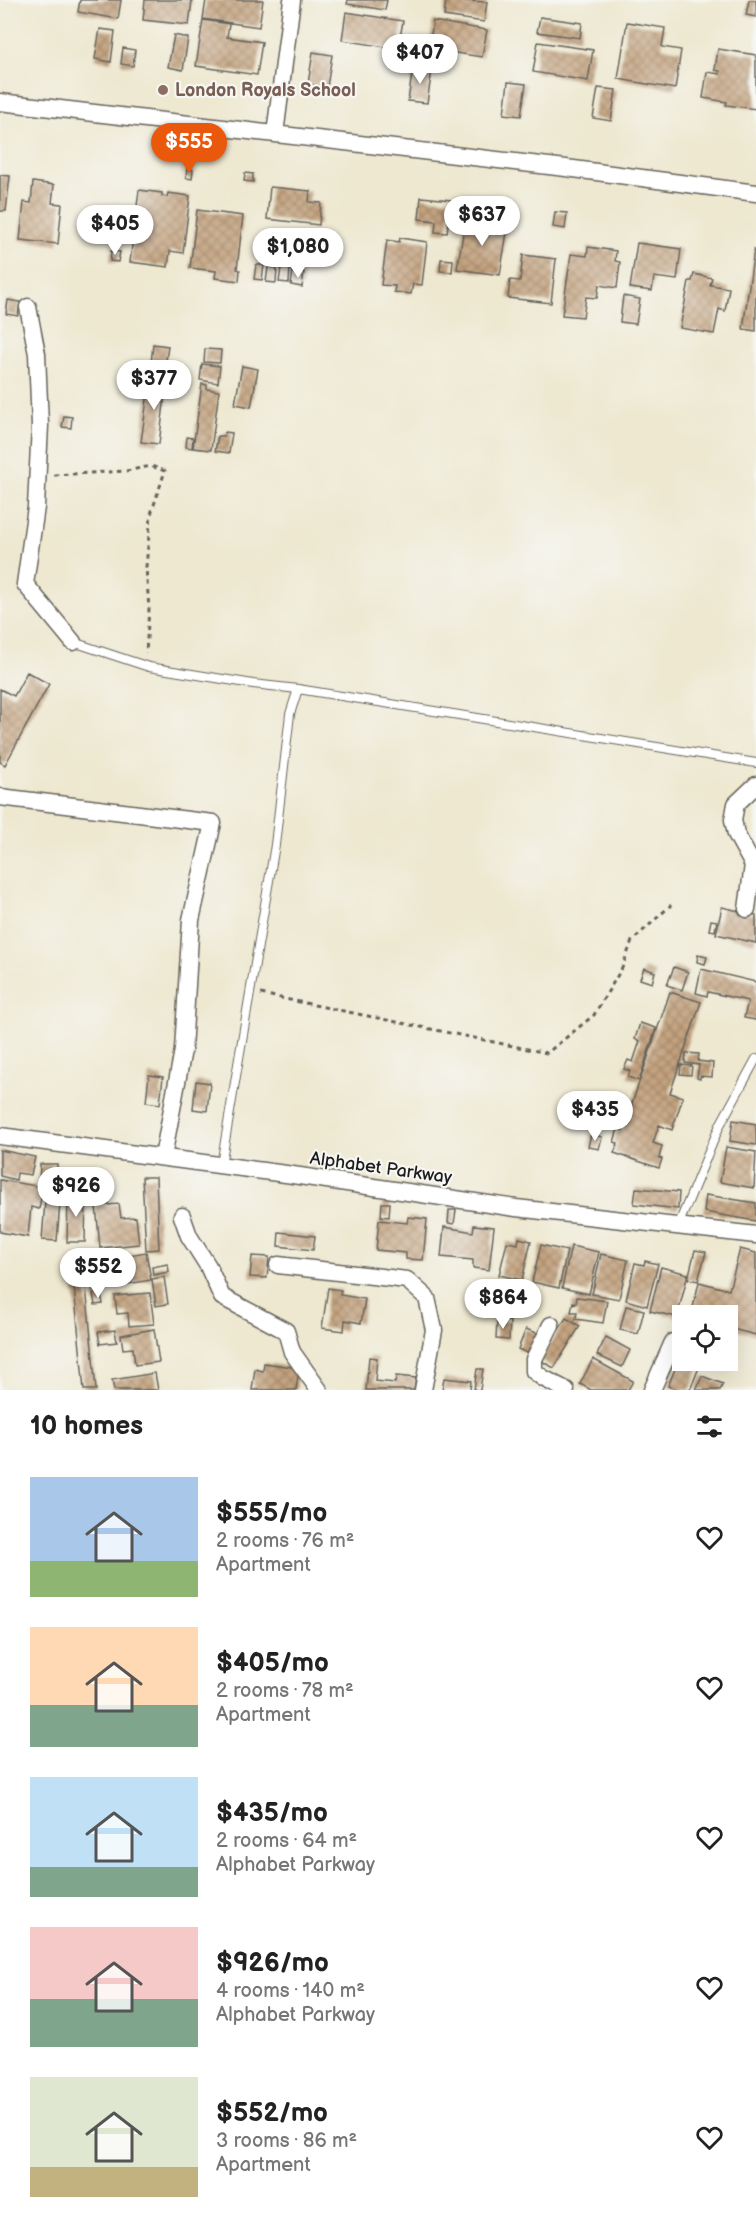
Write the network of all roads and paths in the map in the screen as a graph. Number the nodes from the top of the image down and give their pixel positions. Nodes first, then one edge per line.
1 (292, 0) edge
2 (0, 102) edge
3 (275, 134) junction
4 (756, 193) edge
5 (28, 307) dead end
6 (37, 476) junction
7 (73, 642) joint
8 (149, 667) junction
9 (298, 689) junction
10 (756, 763) edge
11 (756, 785) edge
12 (0, 797) edge
13 (671, 905) dead end
14 (747, 909) dead end
15 (250, 991) junction
16 (756, 1059) edge
17 (0, 1136) edge
18 (163, 1157) junction
19 (221, 1165) junction
20 (183, 1216) dead end
21 (678, 1226) junction
22 (756, 1235) edge
23 (278, 1265) dead end
24 (551, 1325) dead end
25 (672, 1344) edge
26 (320, 1390) edge
27 (423, 1390) edge
28 (566, 1390) edge
29 (652, 1390) edge

1 - 3 street
2 - 3 street
3 - 4 street
5 - 6 street
6 - 7 street
6 - 8 path
7 - 8 lane
8 - 9 lane
9 - 10 lane
9 - 15 lane
11 - 14 street
12 - 18 street
13 - 15 path
15 - 19 lane
16 - 21 lane
17 - 18 street, Alphabet Parkway
18 - 19 street, Alphabet Parkway
19 - 21 street, Alphabet Parkway
20 - 26 street
21 - 22 street, Alphabet Parkway
23 - 27 street
24 - 28 street
25 - 29 street

